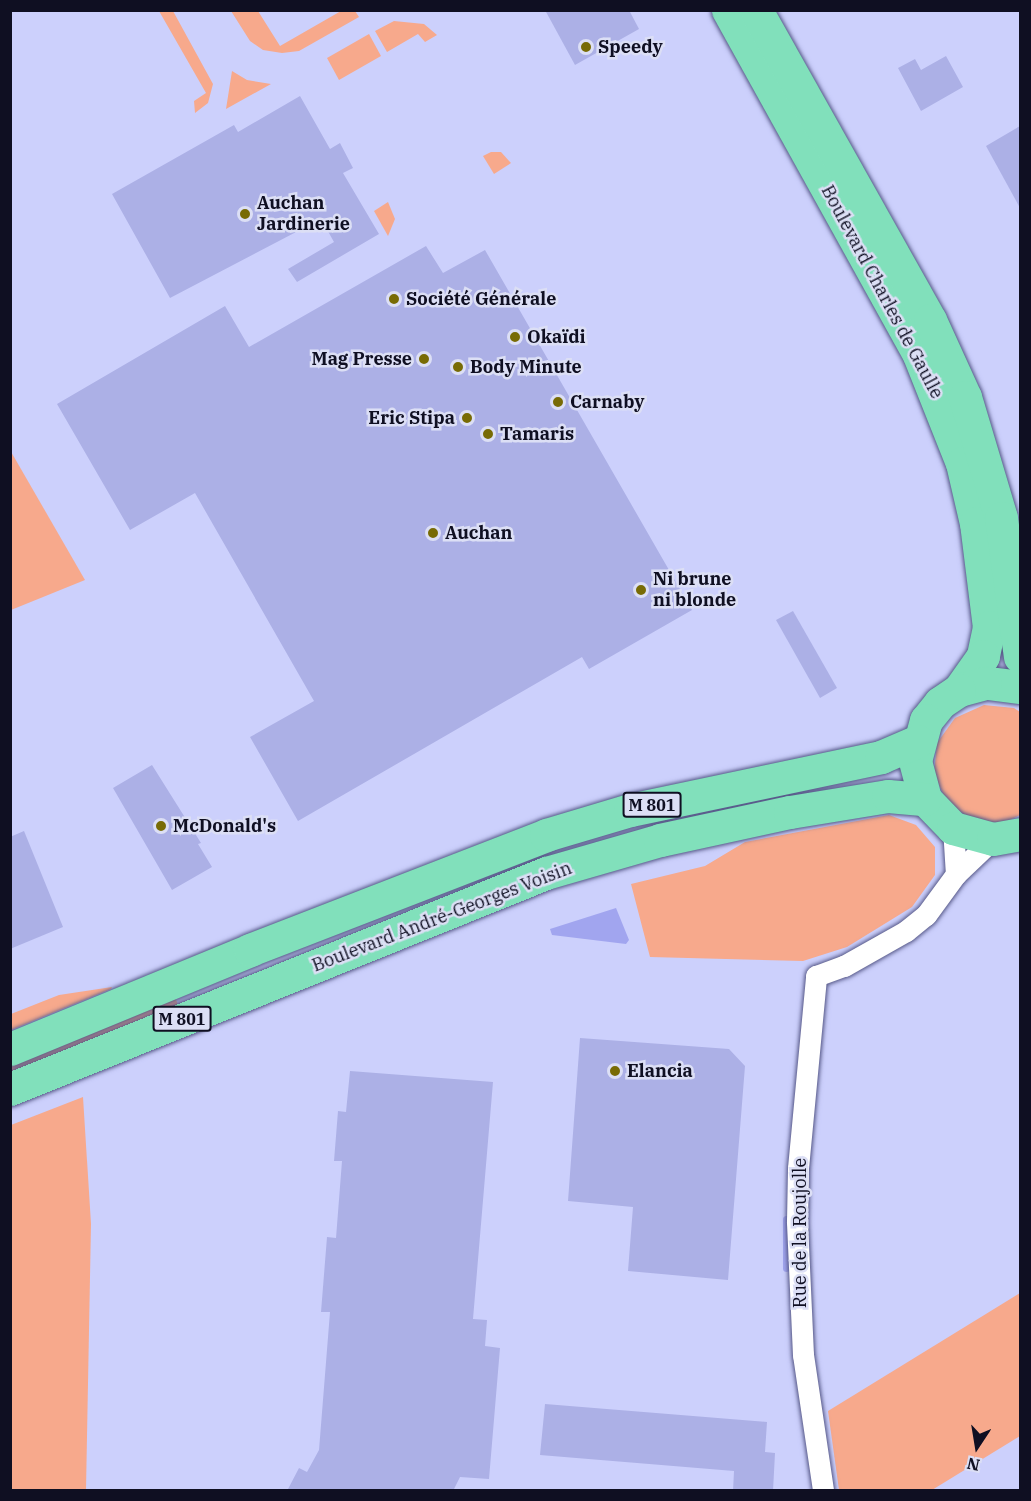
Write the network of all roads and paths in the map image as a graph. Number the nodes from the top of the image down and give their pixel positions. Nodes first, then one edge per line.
1 (728, 10) edge
2 (756, 10) edge
3 (1020, 657) edge
4 (1020, 687) edge
5 (958, 690) junction
6 (918, 741) junction
7 (925, 799) junction
8 (953, 828) junction
9 (1013, 836) edge
10 (956, 874) junction
11 (10, 1049) edge
12 (10, 1089) edge
13 (823, 1491) edge

1 - 5 main road, Boulevard Charles de Gaulle
2 - 3 main road, Boulevard Charles de Gaulle
4 - 5 main road
5 - 6 main road, Boulevard Charles de Gaulle
6 - 7 main road
6 - 11 main road, M 801
7 - 8 main road
7 - 12 main road, Boulevard André-Georges Voisin / M 801
8 - 9 main road
8 - 10 street
9 - 10 street
10 - 13 street, Rue de la Roujolle

